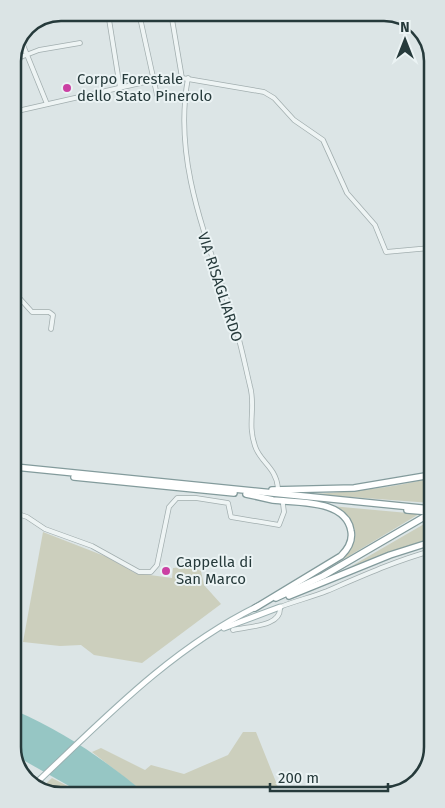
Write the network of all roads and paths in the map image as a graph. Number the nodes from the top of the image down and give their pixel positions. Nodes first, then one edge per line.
1 (109, 21) edge
2 (141, 21) edge
3 (172, 21) edge
4 (80, 43) dead end
5 (24, 47) edge
6 (27, 54) junction
7 (22, 56) edge
8 (182, 78) junction
9 (188, 78) junction
10 (154, 80) junction
11 (120, 88) junction
12 (157, 95) dead end
13 (47, 104) junction
14 (21, 110) edge
15 (424, 249) edge
16 (21, 300) edge
17 (51, 329) dead end
18 (21, 470) edge
19 (64, 474) junction
20 (424, 476) edge
21 (278, 488) dead end
22 (239, 489) junction
23 (244, 494) junction
24 (283, 504) dead end
25 (424, 510) edge
26 (424, 510) edge
27 (21, 515) edge
28 (424, 516) edge
29 (424, 544) edge
30 (424, 553) edge
31 (274, 599) junction
32 (280, 607) junction
33 (255, 608) junction
34 (232, 630) dead end
35 (210, 633) junction
36 (39, 780) edge

1 - 11 street
2 - 10 street
3 - 8 street
4 - 6 street
5 - 6 street
6 - 7 street
6 - 13 street
8 - 9 street
8 - 10 street
9 - 15 street
9 - 21 street, VIA RISAGLIARDO
10 - 11 street
10 - 12 street
11 - 13 street
13 - 14 street
16 - 17 street
18 - 19 highway
19 - 22 highway
19 - 23 highway
20 - 22 highway
22 - 25 highway
23 - 26 highway
23 - 33 highway
24 - 27 street
28 - 31 highway
29 - 31 highway
30 - 32 street
31 - 33 main road
32 - 34 street
32 - 35 main road
33 - 35 main road
35 - 36 main road

